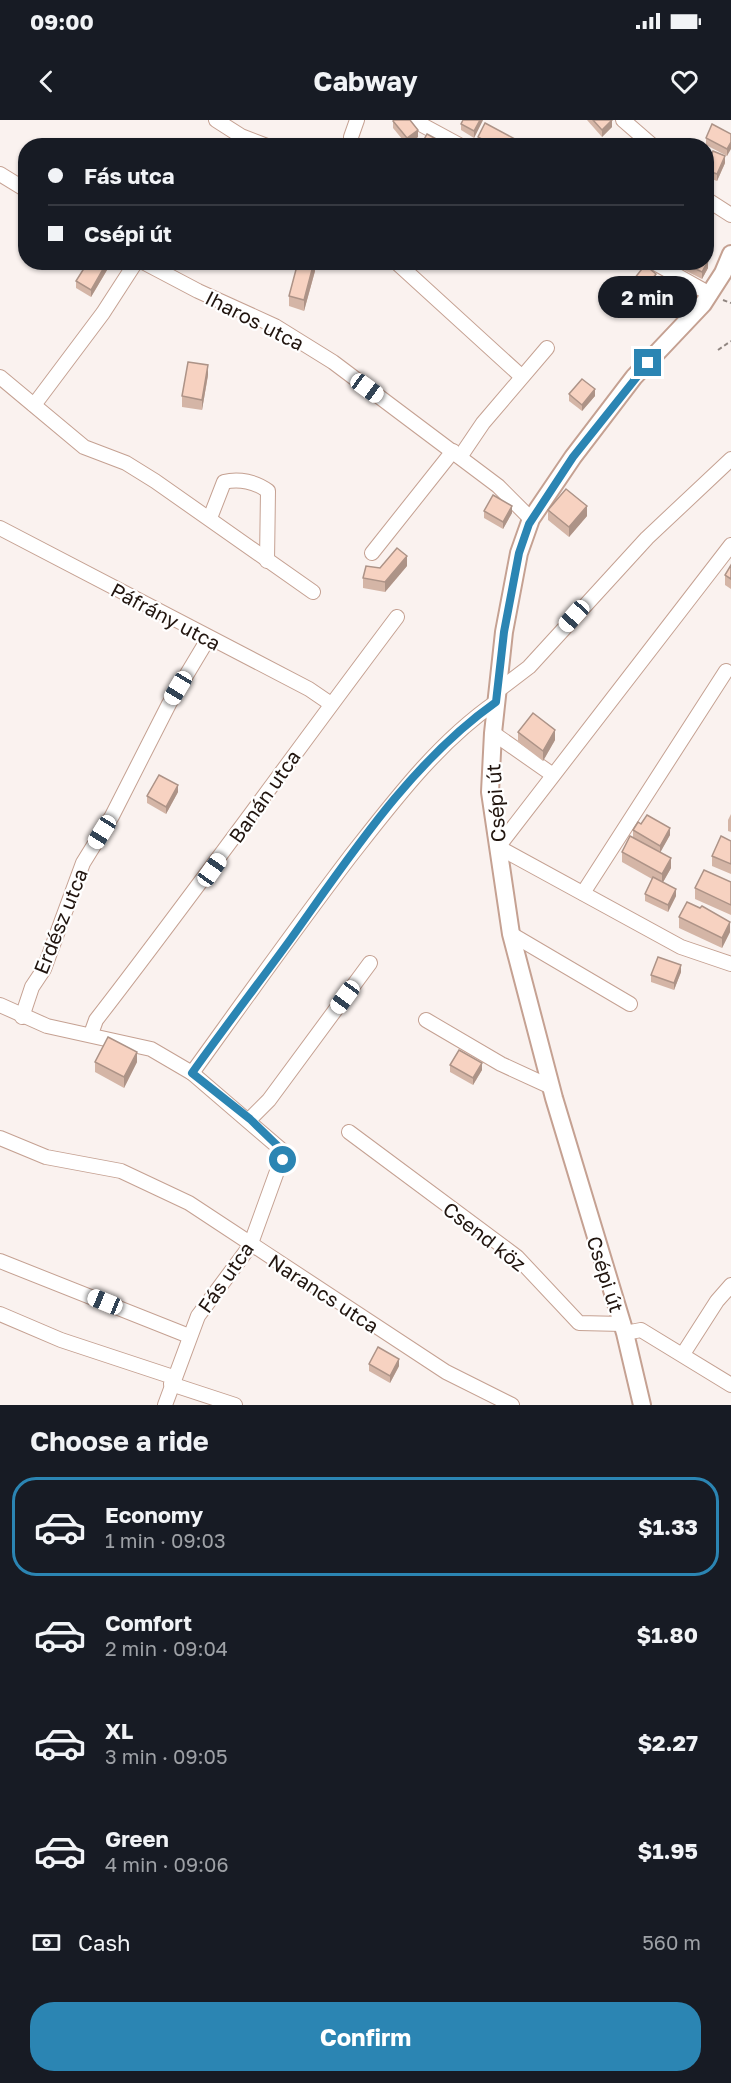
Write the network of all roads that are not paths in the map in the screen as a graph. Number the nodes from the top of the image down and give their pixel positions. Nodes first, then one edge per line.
1 (216, 120) edge
2 (357, 120) edge
3 (413, 120) edge
4 (623, 120) edge
5 (351, 137) dead end
6 (246, 138) edge
7 (446, 138) edge
8 (644, 138) edge
9 (0, 174) edge
10 (18, 185) edge
11 (714, 204) edge
12 (731, 215) edge
13 (731, 254) edge
14 (131, 270) edge
15 (158, 270) edge
16 (405, 270) edge
17 (666, 270) edge
18 (710, 294) junction
19 (547, 348) dead end
20 (521, 376) junction
21 (0, 377) edge
22 (34, 405) junction
23 (456, 454) junction
24 (731, 459) edge
25 (210, 518) junction
26 (531, 519) junction
27 (0, 528) edge
28 (731, 545) edge
29 (372, 553) dead end
30 (267, 561) junction
31 (313, 592) dead end
32 (398, 617) dead end
33 (208, 639) junction
34 (726, 671) dead end
35 (498, 695) junction
36 (331, 704) junction
37 (493, 732) junction
38 (553, 775) junction
39 (498, 847) junction
40 (583, 893) junction
41 (511, 934) junction
42 (370, 963) dead end
43 (731, 964) edge
44 (630, 1004) dead end
45 (0, 1005) edge
46 (22, 1017) junction
47 (426, 1020) dead end
48 (91, 1034) junction
49 (192, 1073) junction
50 (551, 1087) junction
51 (250, 1119) junction
52 (349, 1132) dead end
53 (0, 1138) edge
54 (250, 1246) junction
55 (0, 1261) edge
56 (731, 1285) edge
57 (0, 1314) edge
58 (624, 1329) junction
59 (189, 1336) junction
60 (683, 1354) junction
61 (172, 1381) junction
62 (731, 1385) edge
63 (165, 1405) edge
64 (235, 1405) edge
65 (512, 1405) edge
66 (642, 1405) edge

1 - 6 street
2 - 5 street
3 - 7 street
4 - 8 street
9 - 10 street
11 - 12 street
13 - 18 street, Csépi út
14 - 22 street
15 - 23 street, Iharos utca
16 - 20 street
17 - 18 street
18 - 26 street, Csépi út
19 - 20 street
20 - 23 street
21 - 22 street
22 - 25 street
23 - 26 street, Iharos utca
23 - 29 street
24 - 35 street
25 - 30 street
25 - 30 street
26 - 35 street, Csépi út
27 - 33 street, Páfrány utca
28 - 38 street
30 - 31 street
32 - 36 street, Banán utca
33 - 36 street, Páfrány utca
33 - 46 street, Erdész utca
34 - 40 street
35 - 37 street, Csépi út
35 - 49 street
36 - 48 street, Banán utca
37 - 38 street
37 - 39 street, Csépi út
38 - 39 street
39 - 40 street
39 - 41 street, Csépi út
40 - 43 street
41 - 44 street
41 - 50 street, Csépi út
42 - 51 street
45 - 46 street, Fás utca
46 - 48 street, Fás utca
47 - 50 street
48 - 49 street, Fás utca
49 - 51 street, Fás utca
50 - 58 street, Csépi út
51 - 54 street, Fás utca
52 - 58 street, Csend köz
53 - 54 street, Narancs utca
54 - 59 street, Fás utca
54 - 65 street, Narancs utca
55 - 59 street
56 - 60 street
57 - 61 street
58 - 60 street, Csend köz
58 - 66 street, Csépi út
59 - 61 street, Fás utca
60 - 62 street, Csend köz
61 - 63 street, Fás utca
61 - 64 street

